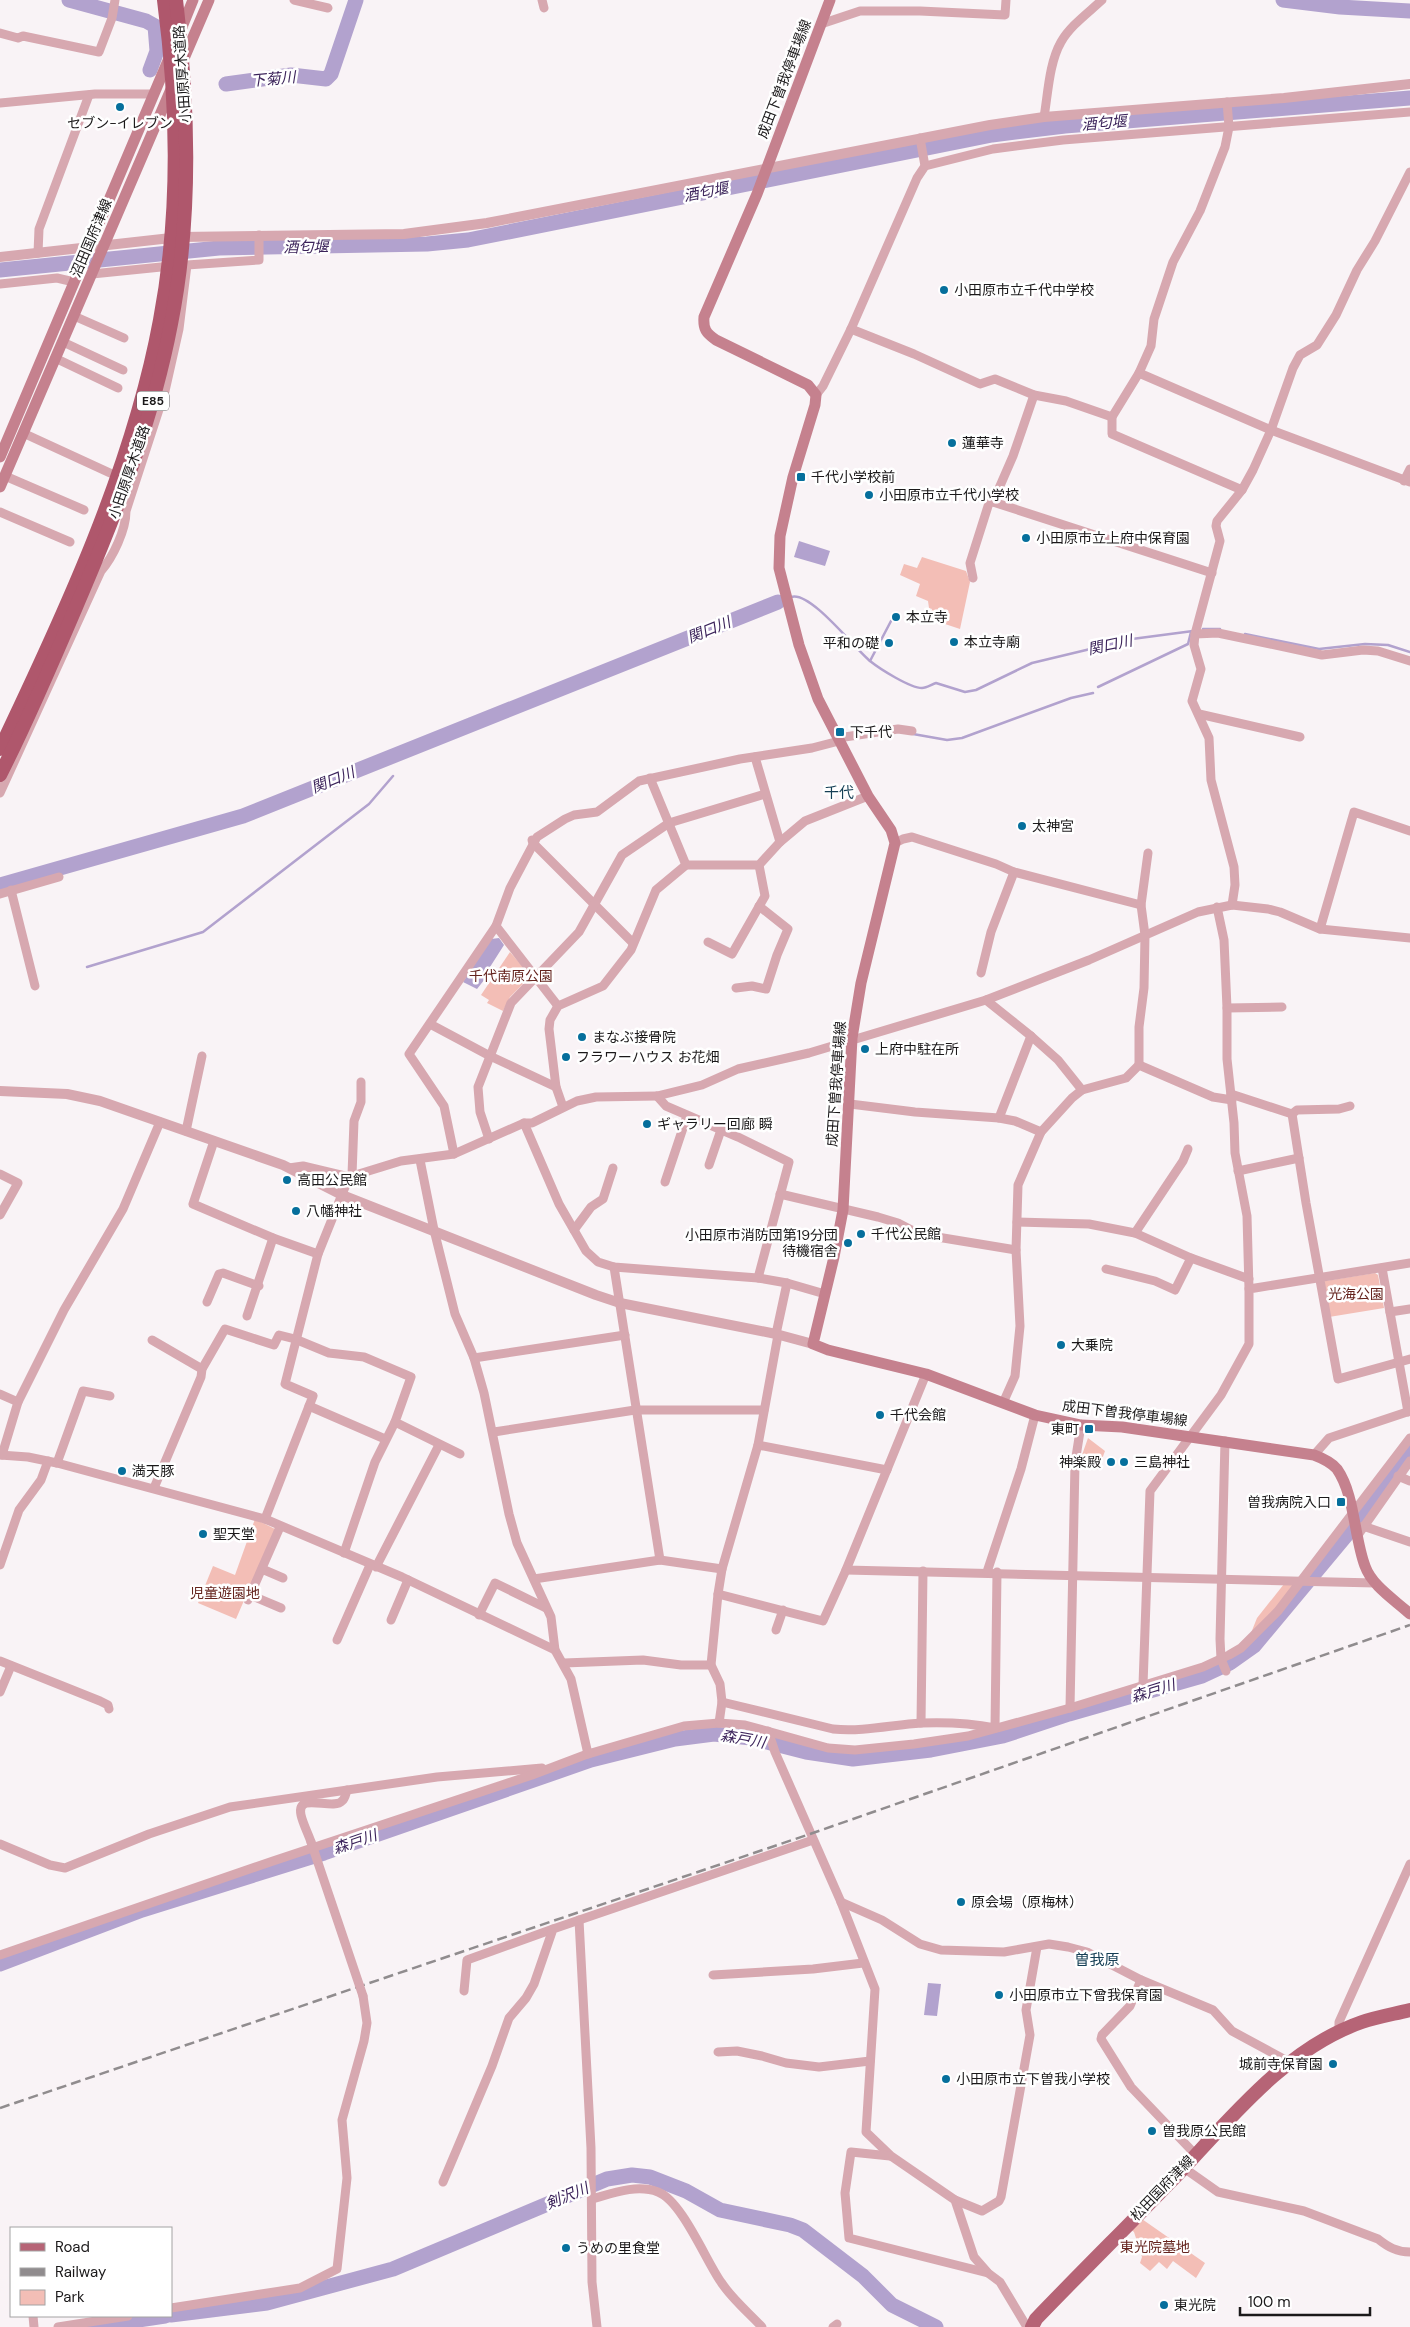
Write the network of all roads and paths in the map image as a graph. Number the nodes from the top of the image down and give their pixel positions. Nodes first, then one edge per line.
1 (115, 0) edge
2 (164, 0) edge
3 (176, 0) edge
4 (193, 0) edge
5 (208, 0) edge
6 (294, 0) edge
7 (830, 0) edge
8 (1006, 0) edge
9 (1102, 0) edge
10 (328, 8) dead end
11 (821, 24) junction
12 (0, 33) edge
13 (1410, 84) edge
14 (153, 94) junction
15 (89, 95) junction
16 (1227, 102) junction
17 (0, 103) edge
18 (1410, 112) edge
19 (1044, 117) junction
20 (1229, 127) junction
21 (920, 138) junction
22 (924, 162) junction
23 (767, 168) junction
24 (1410, 172) edge
25 (259, 236) junction
26 (103, 247) junction
27 (88, 250) junction
28 (38, 253) junction
29 (0, 257) edge
30 (186, 265) junction
31 (93, 271) junction
32 (74, 282) junction
33 (0, 284) edge
34 (74, 316) junction
35 (851, 330) junction
36 (124, 338) dead end
37 (62, 342) junction
38 (55, 358) junction
39 (123, 370) dead end
40 (1139, 373) junction
41 (118, 388) dead end
42 (816, 395) junction
43 (1034, 395) junction
44 (1112, 417) junction
45 (1271, 430) junction
46 (23, 433) junction
47 (0, 457) edge
48 (1410, 469) edge
49 (110, 473) dead end
50 (5, 476) junction
51 (1407, 481) edge
52 (0, 487) edge
53 (1242, 490) junction
54 (993, 502) junction
55 (84, 510) dead end
56 (0, 512) edge
57 (70, 542) dead end
58 (1212, 573) junction
59 (973, 578) dead end
60 (1196, 630) junction
61 (1410, 661) edge
62 (1199, 714) junction
63 (912, 731) dead end
64 (1300, 737) dead end
65 (838, 740) junction
66 (0, 749) edge
67 (755, 757) junction
68 (0, 775) edge
69 (650, 778) junction
70 (0, 793) edge
71 (765, 794) junction
72 (868, 796) junction
73 (669, 823) junction
74 (1410, 831) edge
75 (532, 840) junction
76 (780, 842) junction
77 (895, 843) junction
78 (1148, 853) dead end
79 (686, 865) junction
80 (759, 866) junction
81 (1014, 872) junction
82 (59, 877) dead end
83 (12, 890) junction
84 (0, 894) edge
85 (595, 904) junction
86 (1141, 905) junction
87 (1232, 905) junction
88 (759, 906) junction
89 (1217, 907) junction
90 (496, 926) junction
91 (1320, 929) junction
92 (1145, 935) junction
93 (1410, 938) edge
94 (633, 942) junction
95 (708, 942) dead end
96 (981, 973) dead end
97 (536, 977) junction
98 (35, 986) dead end
99 (736, 988) dead end
100 (986, 1000) junction
101 (558, 1006) junction
102 (1282, 1007) dead end
103 (1227, 1008) junction
104 (430, 1024) junction
105 (1031, 1036) junction
106 (852, 1038) junction
107 (202, 1056) dead end
108 (490, 1056) junction
109 (1139, 1065) junction
110 (362, 1082) dead end
111 (556, 1087) junction
112 (1082, 1090) junction
113 (0, 1091) edge
114 (657, 1096) junction
115 (1232, 1097) junction
116 (850, 1104) junction
117 (1350, 1106) dead end
118 (563, 1107) junction
119 (1292, 1114) junction
120 (687, 1116) junction
121 (999, 1118) junction
122 (160, 1122) junction
123 (524, 1123) junction
124 (720, 1130) junction
125 (186, 1131) junction
126 (1041, 1132) junction
127 (489, 1139) junction
128 (214, 1141) junction
129 (1188, 1149) dead end
130 (454, 1154) junction
131 (1298, 1158) junction
132 (420, 1160) junction
133 (709, 1165) dead end
134 (289, 1168) junction
135 (612, 1168) dead end
136 (1238, 1171) junction
137 (0, 1174) edge
138 (351, 1176) junction
139 (665, 1182) dead end
140 (780, 1194) junction
141 (342, 1195) junction
142 (842, 1210) junction
143 (0, 1214) edge
144 (1016, 1222) junction
145 (434, 1230) junction
146 (574, 1230) junction
147 (1135, 1233) junction
148 (273, 1238) junction
149 (1016, 1250) junction
150 (318, 1254) junction
151 (1191, 1258) junction
152 (1410, 1263) edge
153 (614, 1267) junction
154 (1382, 1268) junction
155 (1106, 1269) dead end
156 (758, 1278) junction
157 (1321, 1278) junction
158 (1250, 1279) junction
159 (787, 1282) junction
160 (259, 1286) junction
161 (1249, 1290) junction
162 (825, 1294) junction
163 (207, 1302) dead end
164 (620, 1303) junction
165 (1410, 1309) edge
166 (1390, 1312) junction
167 (248, 1316) dead end
168 (777, 1334) junction
169 (625, 1335) junction
170 (295, 1338) junction
171 (152, 1340) dead end
172 (813, 1344) junction
173 (474, 1358) junction
174 (1410, 1359) edge
175 (1398, 1361) junction
176 (202, 1369) junction
177 (926, 1374) junction
178 (0, 1394) edge
179 (110, 1396) dead end
180 (18, 1402) junction
181 (1003, 1403) junction
182 (309, 1406) junction
183 (635, 1410) junction
184 (764, 1410) junction
185 (1409, 1412) edge
186 (1035, 1415) junction
187 (395, 1422) junction
188 (1081, 1425) junction
189 (494, 1432) junction
190 (1190, 1436) junction
191 (1410, 1438) edge
192 (385, 1439) junction
193 (1225, 1441) junction
194 (439, 1445) junction
195 (758, 1445) junction
196 (460, 1454) dead end
197 (1, 1455) edge
198 (1314, 1455) junction
199 (1410, 1460) edge
200 (52, 1462) junction
201 (887, 1470) junction
202 (1398, 1476) junction
203 (1410, 1481) edge
204 (154, 1488) junction
205 (1353, 1514) junction
206 (266, 1519) junction
207 (280, 1527) junction
208 (1360, 1530) junction
209 (1410, 1542) edge
210 (344, 1553) junction
211 (660, 1560) junction
212 (0, 1565) edge
213 (373, 1566) junction
214 (262, 1569) junction
215 (722, 1569) junction
216 (846, 1570) junction
217 (923, 1571) junction
218 (987, 1572) junction
219 (998, 1572) junction
220 (1073, 1574) junction
221 (1147, 1577) junction
222 (283, 1578) dead end
223 (534, 1579) junction
224 (1222, 1579) junction
225 (408, 1580) junction
226 (1302, 1580) junction
227 (1375, 1583) junction
228 (718, 1594) junction
229 (281, 1608) dead end
230 (546, 1608) junction
231 (783, 1610) junction
232 (1410, 1614) edge
233 (479, 1615) junction
234 (391, 1620) dead end
235 (776, 1630) dead end
236 (338, 1640) dead end
237 (555, 1650) junction
238 (1221, 1660) junction
239 (0, 1662) edge
240 (564, 1663) junction
241 (711, 1665) junction
242 (10, 1666) junction
243 (1226, 1671) dead end
244 (1143, 1685) junction
245 (0, 1692) edge
246 (722, 1702) junction
247 (1070, 1708) junction
248 (109, 1710) dead end
249 (719, 1723) junction
250 (921, 1723) junction
251 (995, 1728) junction
252 (768, 1732) junction
253 (590, 1753) junction
254 (550, 1768) junction
255 (347, 1790) junction
256 (813, 1840) junction
257 (0, 1844) edge
258 (1410, 1864) edge
259 (841, 1902) junction
260 (579, 1920) junction
261 (553, 1929) junction
262 (1037, 1947) junction
263 (0, 1955) edge
264 (863, 1963) junction
265 (713, 1976) dead end
266 (1141, 1980) junction
267 (464, 1991) dead end
268 (1410, 2010) edge
269 (1339, 2033) junction
270 (718, 2052) dead end
271 (870, 2061) junction
272 (1291, 2063) junction
273 (1195, 2154) junction
274 (891, 2156) junction
275 (1184, 2168) junction
276 (443, 2182) dead end
277 (592, 2196) junction
278 (955, 2200) junction
279 (1410, 2252) edge
280 (988, 2274) junction
281 (172, 2308) edge
282 (122, 2317) edge
283 (58, 2327) edge
284 (597, 2327) edge
285 (762, 2327) edge
286 (1027, 2327) edge
287 (1032, 2327) edge

1 - 12 street
2 - 66 highway, 小田原厚木道路 / E85, bridge
3 - 68 highway, 小田原厚木道路 / E85, bridge
4 - 14 main road, 沼田国府津線
5 - 26 main road, 沼田国府津線
6 - 10 street
7 - 11 main road, 成田下曽我停車場線
8 - 11 street
9 - 19 street
11 - 23 main road, 成田下曽我停車場線
13 - 16 street
14 - 15 street
14 - 27 main road, 沼田国府津線
15 - 17 street
15 - 28 street
16 - 19 street
16 - 20 street
18 - 20 street
19 - 21 street
20 - 22 street
20 - 40 street
21 - 22 street
21 - 23 street
22 - 35 street
23 - 25 street
23 - 42 main road, 成田下曽我停車場線
24 - 45 street
25 - 26 street
25 - 30 street
26 - 27 street
26 - 31 main road, 沼田国府津線
27 - 28 street
27 - 32 main road, 沼田国府津線
28 - 29 street
30 - 31 street
30 - 70 street
31 - 34 main road, 沼田国府津線
32 - 33 street
32 - 47 main road, 沼田国府津線
34 - 36 street
34 - 37 main road, 沼田国府津線
35 - 42 street
35 - 43 street
37 - 38 main road, 沼田国府津線
37 - 39 street
38 - 41 street
38 - 46 main road, 沼田国府津線
40 - 44 street
40 - 45 street
42 - 65 main road
43 - 44 street
43 - 54 street
44 - 53 street
45 - 51 street
45 - 53 street
46 - 49 street
46 - 50 main road, 沼田国府津線
48 - 51 street
50 - 52 main road, 沼田国府津線
50 - 55 street
53 - 58 street
54 - 58 street
54 - 59 street
56 - 57 street
58 - 60 street
60 - 61 street
60 - 62 street
62 - 64 street
62 - 87 street
63 - 65 street
65 - 67 street
65 - 72 main road
67 - 69 street
67 - 71 street
69 - 73 street
69 - 75 street
71 - 73 street
71 - 76 street
72 - 76 street
72 - 77 main road
73 - 79 street
73 - 85 street
74 - 91 street
75 - 85 street
75 - 90 street
76 - 80 street
77 - 81 street
77 - 106 main road, 成田下曽我停車場線
78 - 86 street
79 - 80 street
79 - 94 street
80 - 88 street
81 - 86 street
81 - 96 street
82 - 83 street
83 - 84 street
83 - 98 street
85 - 94 street
85 - 97 street
86 - 92 street
87 - 89 street
87 - 91 street
88 - 95 street
88 - 99 street
89 - 92 street
89 - 103 street
90 - 97 street
90 - 104 street
91 - 93 street
92 - 100 street
92 - 109 street
94 - 101 street
97 - 101 street
97 - 108 street
100 - 105 street
100 - 106 street
101 - 111 street
102 - 103 street
103 - 115 street
104 - 108 street
104 - 130 street
105 - 112 street
105 - 121 street
106 - 114 street
106 - 116 main road, 成田下曽我停車場線
107 - 125 street
108 - 111 street
108 - 127 street
109 - 112 street
109 - 115 street
110 - 138 street
111 - 118 street
112 - 126 street
113 - 122 street
114 - 118 street
114 - 120 street
115 - 119 street
115 - 136 street
116 - 121 street
116 - 142 main road, 成田下曽我停車場線
117 - 119 street
118 - 123 street
119 - 131 street
120 - 124 street
120 - 139 street
121 - 126 street
122 - 125 street
122 - 180 street
123 - 127 street
123 - 146 street
124 - 133 street
124 - 140 street
125 - 128 street
126 - 144 street
127 - 130 street
128 - 134 street
128 - 148 street
129 - 147 street
130 - 132 street
131 - 136 street
131 - 157 street
132 - 138 street
132 - 145 street
134 - 138 street
134 - 141 street
135 - 146 street
136 - 158 street
137 - 143 street
138 - 141 street
140 - 142 street
140 - 156 street
141 - 145 street
141 - 150 street
142 - 149 street
142 - 162 main road, 成田下曽我停車場線
144 - 147 street
144 - 149 street
145 - 164 street
145 - 173 street
146 - 153 street
147 - 151 street
148 - 150 street
148 - 160 street
149 - 181 street
150 - 170 street
151 - 155 street
151 - 158 street
152 - 154 street
153 - 156 street
153 - 164 street
154 - 157 street
154 - 166 street
156 - 159 street
157 - 161 street
157 - 175 street
158 - 161 street
159 - 162 street
159 - 168 street
160 - 163 street
160 - 167 street
161 - 190 street
162 - 172 main road, 成田下曽我停車場線
164 - 168 street
164 - 169 street
165 - 166 street
166 - 175 street
168 - 172 street
168 - 184 street
169 - 173 street
169 - 183 street
170 - 176 street
170 - 182 street
170 - 187 street
171 - 176 street
172 - 177 main road, 成田下曽我停車場線
173 - 189 street
174 - 175 street
175 - 185 street
176 - 204 street
177 - 181 main road, 成田下曽我停車場線
177 - 201 street
178 - 180 street
179 - 200 street
180 - 197 street
181 - 186 main road, 成田下曽我停車場線
182 - 192 street
182 - 206 street
183 - 184 street
183 - 189 street
183 - 211 street
184 - 195 street
185 - 198 street
186 - 188 main road, 成田下曽我停車場線
186 - 218 street
187 - 192 street
187 - 194 street
188 - 190 main road, 成田下曽我停車場線
188 - 220 street
189 - 223 street
190 - 193 main road, 成田下曽我停車場線
190 - 221 street
191 - 205 street
192 - 210 street
193 - 198 main road, 成田下曽我停車場線
193 - 224 street
194 - 196 street
194 - 213 street
195 - 201 street
195 - 215 street
197 - 200 street
198 - 205 main road, 成田下曽我停車場線
199 - 202 street
200 - 204 street
200 - 212 street
201 - 216 street
202 - 203 street
202 - 208 street
204 - 206 street
205 - 208 main road, 成田下曽我停車場線
205 - 226 street
206 - 207 street
207 - 210 street
207 - 214 street
208 - 209 street
208 - 227 main road, 成田下曽我停車場線
210 - 213 street
211 - 215 street
211 - 223 street
213 - 225 street
213 - 236 street
214 - 222 street
214 - 229 street
215 - 228 street
216 - 217 street
216 - 231 street
217 - 218 street
217 - 250 street
218 - 219 street
219 - 220 street
219 - 251 street
220 - 221 street
220 - 247 street
221 - 224 street
221 - 244 street
223 - 230 street
224 - 226 street
224 - 238 street
225 - 233 street
225 - 234 street
226 - 227 street
226 - 238 street
227 - 232 main road, 成田下曽我停車場線
228 - 231 street
228 - 241 street
230 - 233 street
230 - 237 street
231 - 235 street
233 - 237 street
237 - 240 street
238 - 243 street
238 - 244 street
239 - 242 street
240 - 241 street
240 - 253 street
241 - 246 street
242 - 245 street
242 - 248 street
244 - 247 street
246 - 249 street
246 - 250 street
247 - 251 street
249 - 252 street
249 - 253 street
250 - 251 street
251 - 252 street
252 - 256 street
253 - 254 street
254 - 255 street
254 - 263 street
255 - 257 street
255 - 281 street, bridge
256 - 259 street
256 - 260 street
258 - 269 street
259 - 262 street
259 - 264 street
260 - 261 street
260 - 277 street
261 - 267 street
261 - 276 street
262 - 266 street
262 - 278 street
264 - 265 street
264 - 271 street
266 - 272 street
266 - 273 street
268 - 269 main road, 松田国府津線
269 - 272 main road, 松田国府津線
270 - 271 street
271 - 274 street
272 - 273 main road, 松田国府津線
273 - 275 main road, 松田国府津線
274 - 278 street
274 - 280 street
275 - 279 street
275 - 287 main road, 松田国府津線
277 - 284 street
277 - 285 street
278 - 280 street
280 - 286 street
282 - 283 street

